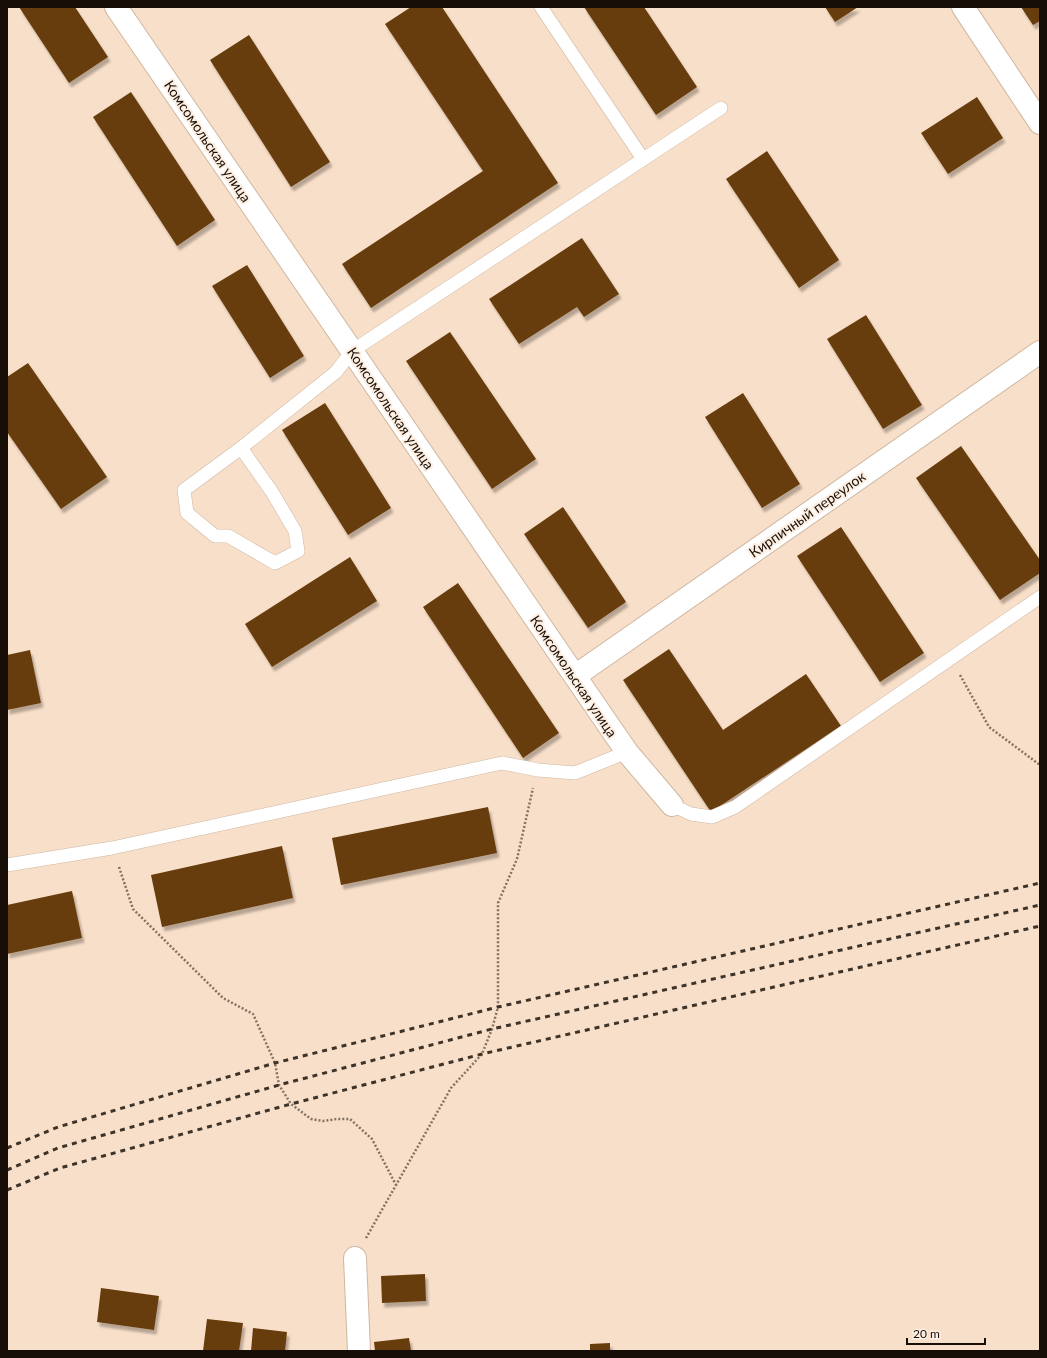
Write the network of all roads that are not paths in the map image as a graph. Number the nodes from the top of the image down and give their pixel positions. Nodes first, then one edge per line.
1 (116, 7) edge
2 (541, 7) edge
3 (963, 7) edge
4 (722, 108) dead end
5 (1040, 123) edge
6 (643, 159) junction
7 (352, 351) junction
8 (1040, 352) edge
9 (241, 448) junction
10 (1040, 597) edge
11 (575, 676) junction
12 (627, 752) junction
13 (672, 805) joint
14 (7, 865) edge
15 (355, 1258) road end
16 (359, 1351) edge

1 - 7 street, Комсомольская улица
2 - 6 lane
3 - 5 street
4 - 6 lane
6 - 7 lane
7 - 9 lane
7 - 11 street, Комсомольская улица
8 - 11 street, Кирпичный переулок
9 - 9 lane
10 - 13 lane
11 - 12 street, Комсомольская улица
12 - 13 street, Комсомольская улица
12 - 14 lane
15 - 16 street

